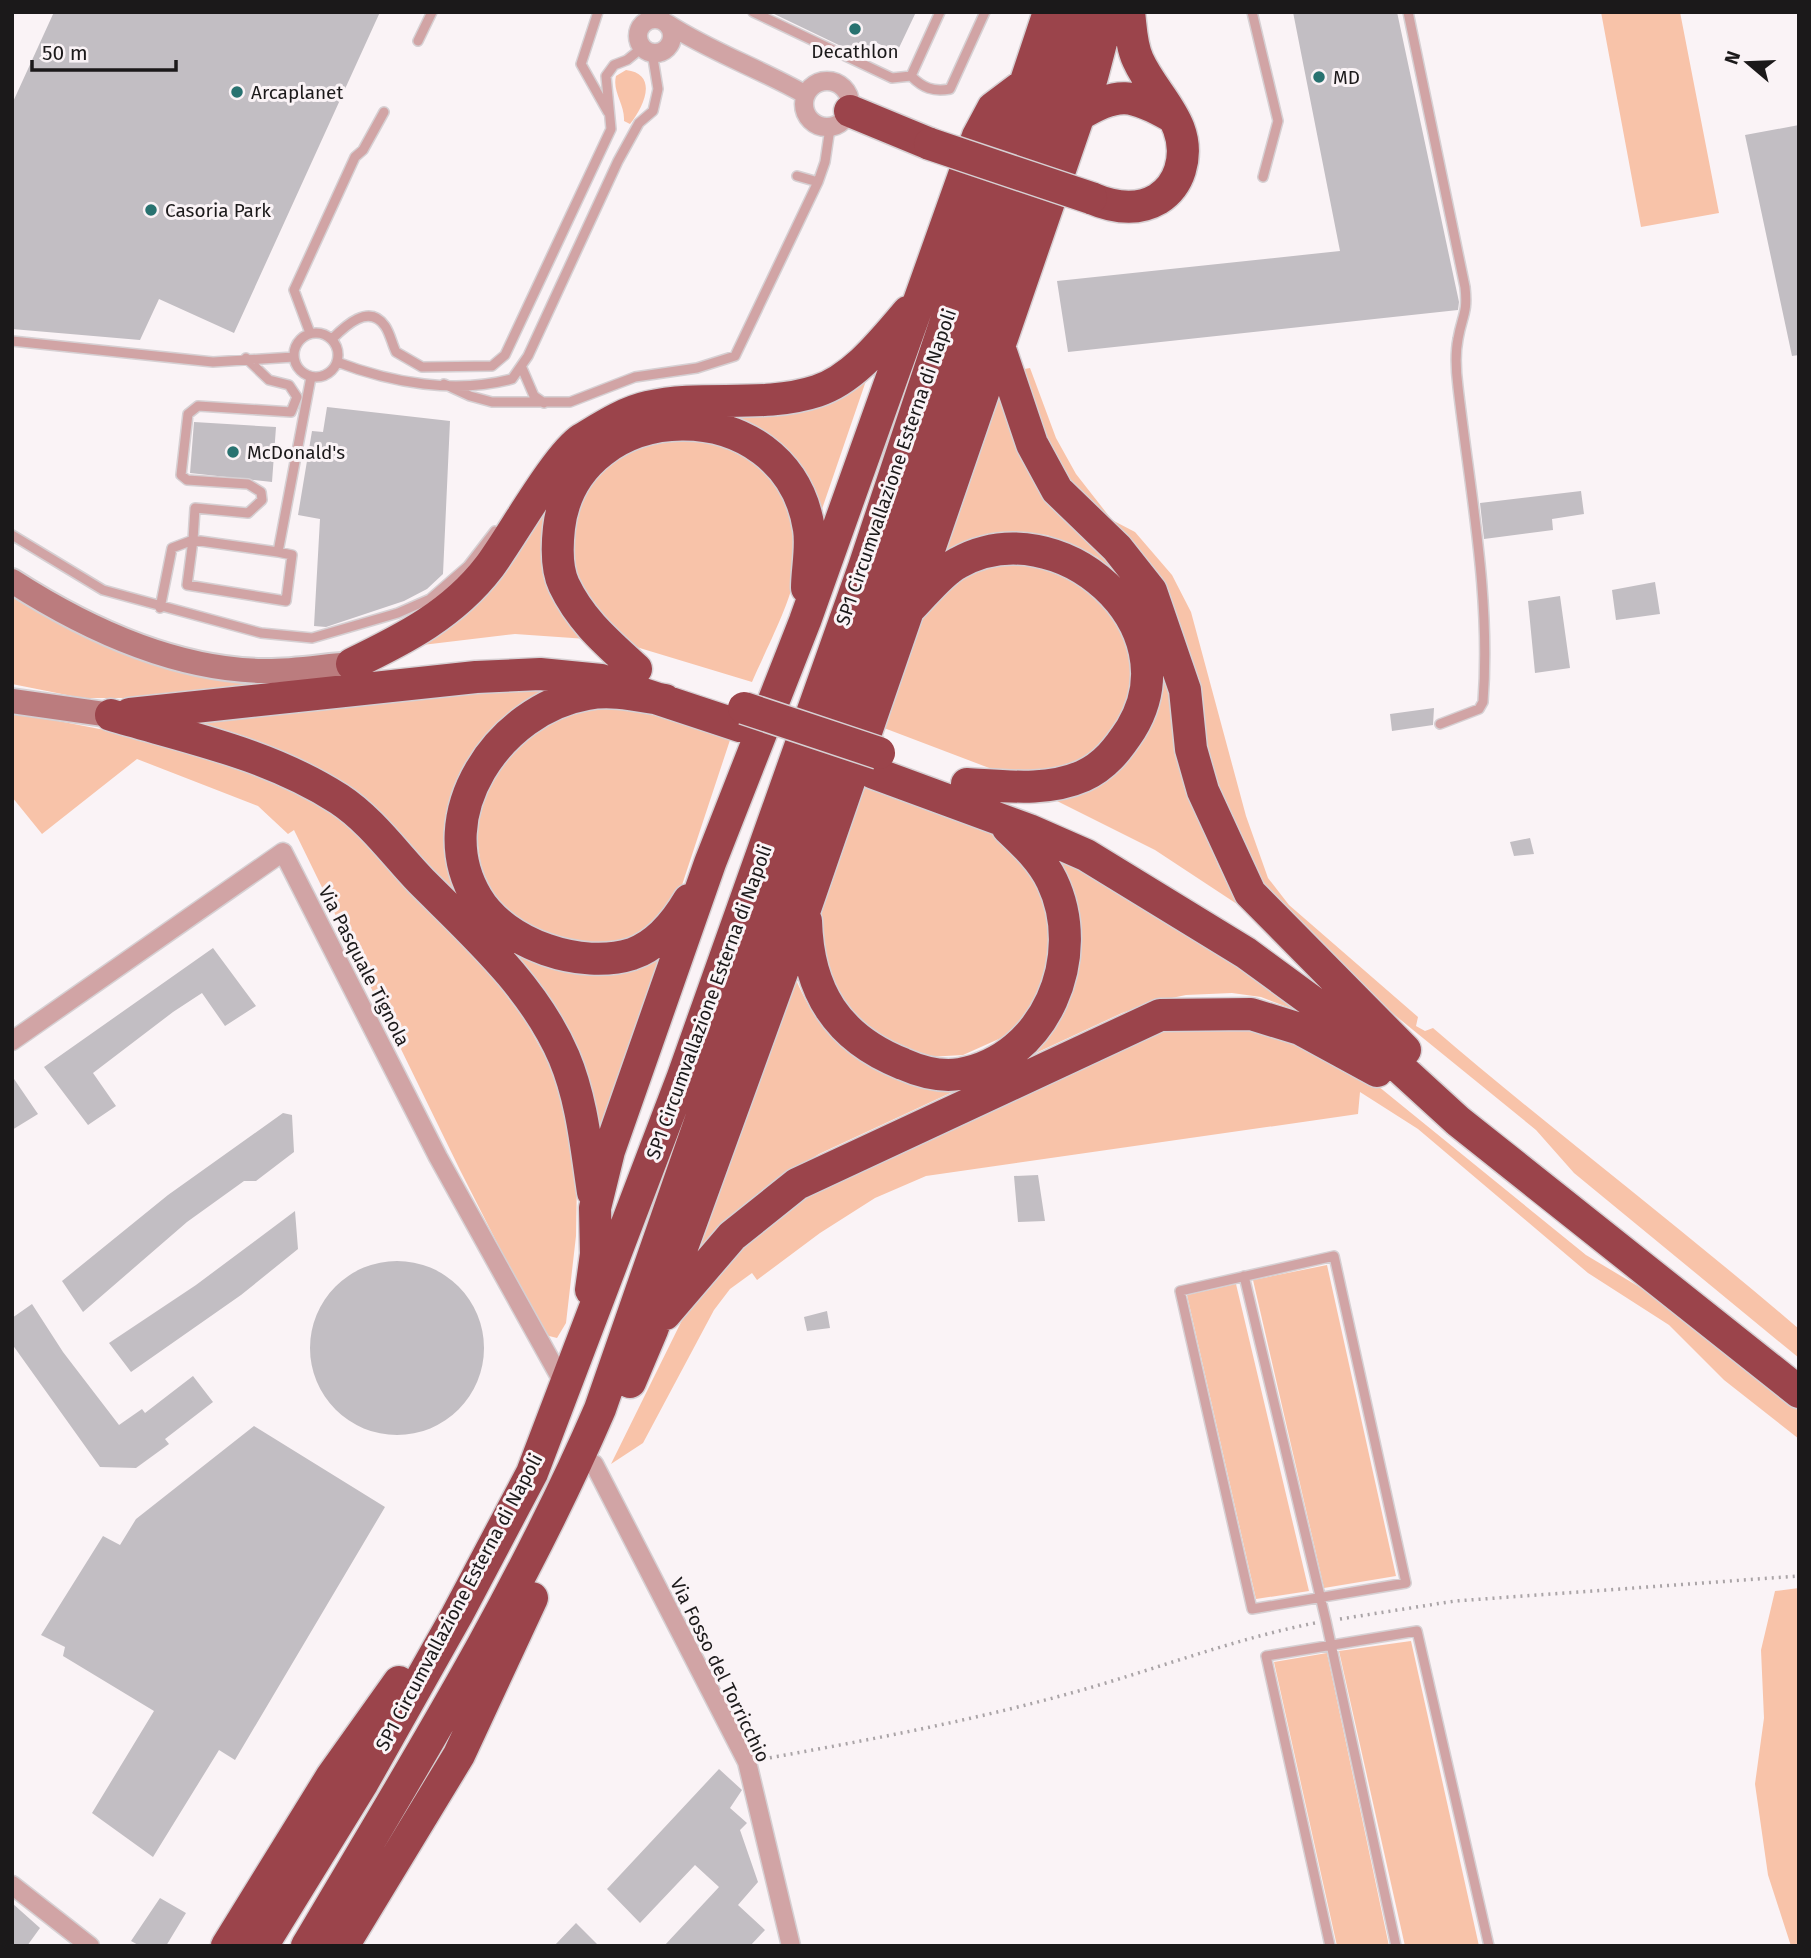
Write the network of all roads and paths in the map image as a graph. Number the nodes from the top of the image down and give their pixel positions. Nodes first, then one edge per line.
1 (432, 12) edge
2 (598, 12) edge
3 (753, 12) edge
4 (940, 12) edge
5 (985, 12) edge
6 (1049, 12) edge
7 (1081, 12) edge
8 (1109, 12) edge
9 (1129, 12) edge
10 (1252, 12) edge
11 (1408, 12) edge
12 (658, 18) edge
13 (418, 41) dead end
14 (647, 50) junction
15 (911, 76) junction
16 (1025, 84) junction
17 (806, 95) junction
18 (384, 112) dead end
19 (1079, 115) junction
20 (611, 116) junction
21 (1171, 116) junction
22 (840, 120) junction
23 (797, 176) dead end
24 (1263, 177) dead end
25 (818, 182) junction
26 (918, 301) junction
27 (310, 333) junction
28 (332, 339) junction
29 (12, 341) edge
30 (999, 346) junction
31 (294, 357) junction
32 (246, 358) junction
33 (337, 362) junction
34 (522, 368) junction
35 (311, 377) junction
36 (444, 384) junction
37 (544, 403) junction
38 (556, 468) junction
39 (522, 496) dead end
40 (499, 526) dead end
41 (12, 535) edge
42 (193, 541) junction
43 (278, 552) junction
44 (12, 581) edge
45 (160, 608) junction
46 (908, 610) junction
47 (805, 621) junction
48 (352, 664) junction
49 (636, 670) junction
50 (666, 700) junction
51 (12, 701) edge
52 (111, 716) junction
53 (742, 717) junction
54 (1440, 724) dead end
55 (876, 763) junction
56 (967, 784) junction
57 (995, 817) junction
58 (710, 863) junction
59 (805, 909) junction
60 (12, 1041) edge
61 (1405, 1050) junction
62 (1458, 1121) junction
63 (595, 1208) junction
64 (1244, 1276) junction
65 (652, 1330) junction
66 (586, 1335) junction
67 (1799, 1373) edge
68 (610, 1381) junction
69 (566, 1388) junction
70 (1799, 1392) edge
71 (594, 1464) junction
72 (1320, 1597) junction
73 (457, 1615) junction
74 (1331, 1646) junction
75 (12, 1885) edge
76 (90, 1946) edge
77 (227, 1946) edge
78 (262, 1946) edge
79 (307, 1946) edge
80 (343, 1946) edge
81 (791, 1946) edge
82 (1330, 1946) edge
83 (1396, 1946) edge
84 (1489, 1946) edge

1 - 13 lane
2 - 20 lane
3 - 15 lane
4 - 15 lane
5 - 15 lane
6 - 16 highway, SP1 Circumvallazione Esterna di Napoli
7 - 68 highway, SP1 Circumvallazione Esterna di Napoli
8 - 19 highway
9 - 21 highway
10 - 24 lane
11 - 54 lane
12 - 14 street
12 - 14 street
12 - 17 street
14 - 20 lane
14 - 34 lane
16 - 26 highway
16 - 66 highway, SP1 Circumvallazione Esterna di Napoli
17 - 22 street
17 - 22 street
18 - 27 lane
19 - 21 highway
19 - 30 highway
20 - 28 lane
21 - 22 highway, bridge
22 - 25 lane
23 - 25 lane
25 - 37 lane
26 - 38 highway
26 - 47 highway
27 - 28 lane
27 - 31 lane
28 - 33 lane
29 - 32 lane
30 - 46 highway
30 - 61 highway
31 - 32 lane
31 - 35 lane
32 - 42 lane
33 - 35 lane
33 - 36 lane
34 - 36 lane
34 - 37 lane
35 - 43 lane
36 - 37 lane
38 - 39 lane
38 - 48 highway
40 - 45 lane
41 - 45 lane
42 - 43 lane
42 - 43 lane
42 - 45 lane
44 - 48 main road
46 - 56 highway
46 - 59 highway
47 - 49 highway
47 - 58 highway
48 - 49 highway
49 - 53 highway
50 - 52 highway
50 - 53 highway
50 - 58 highway
51 - 52 main road
52 - 63 highway
53 - 55 highway
55 - 56 highway
55 - 57 highway
56 - 61 highway
57 - 59 highway
57 - 62 highway
58 - 63 highway
59 - 65 highway
60 - 69 street, Via Pasquale Tignola
61 - 67 highway
62 - 65 highway
62 - 70 highway
63 - 66 highway
64 - 72 lane
64 - 72 lane
64 - 72 lane
65 - 68 highway
65 - 71 highway
66 - 69 highway, SP1 Circumvallazione Esterna di Napoli
68 - 79 highway, SP1 Circumvallazione Esterna di Napoli
69 - 73 highway, SP1 Circumvallazione Esterna di Napoli
71 - 80 highway
71 - 81 street, Via Fosso del Torricchio
72 - 74 lane
73 - 77 highway
73 - 78 highway, SP1 Circumvallazione Esterna di Napoli
74 - 82 lane
74 - 83 lane
74 - 84 lane
75 - 76 street

